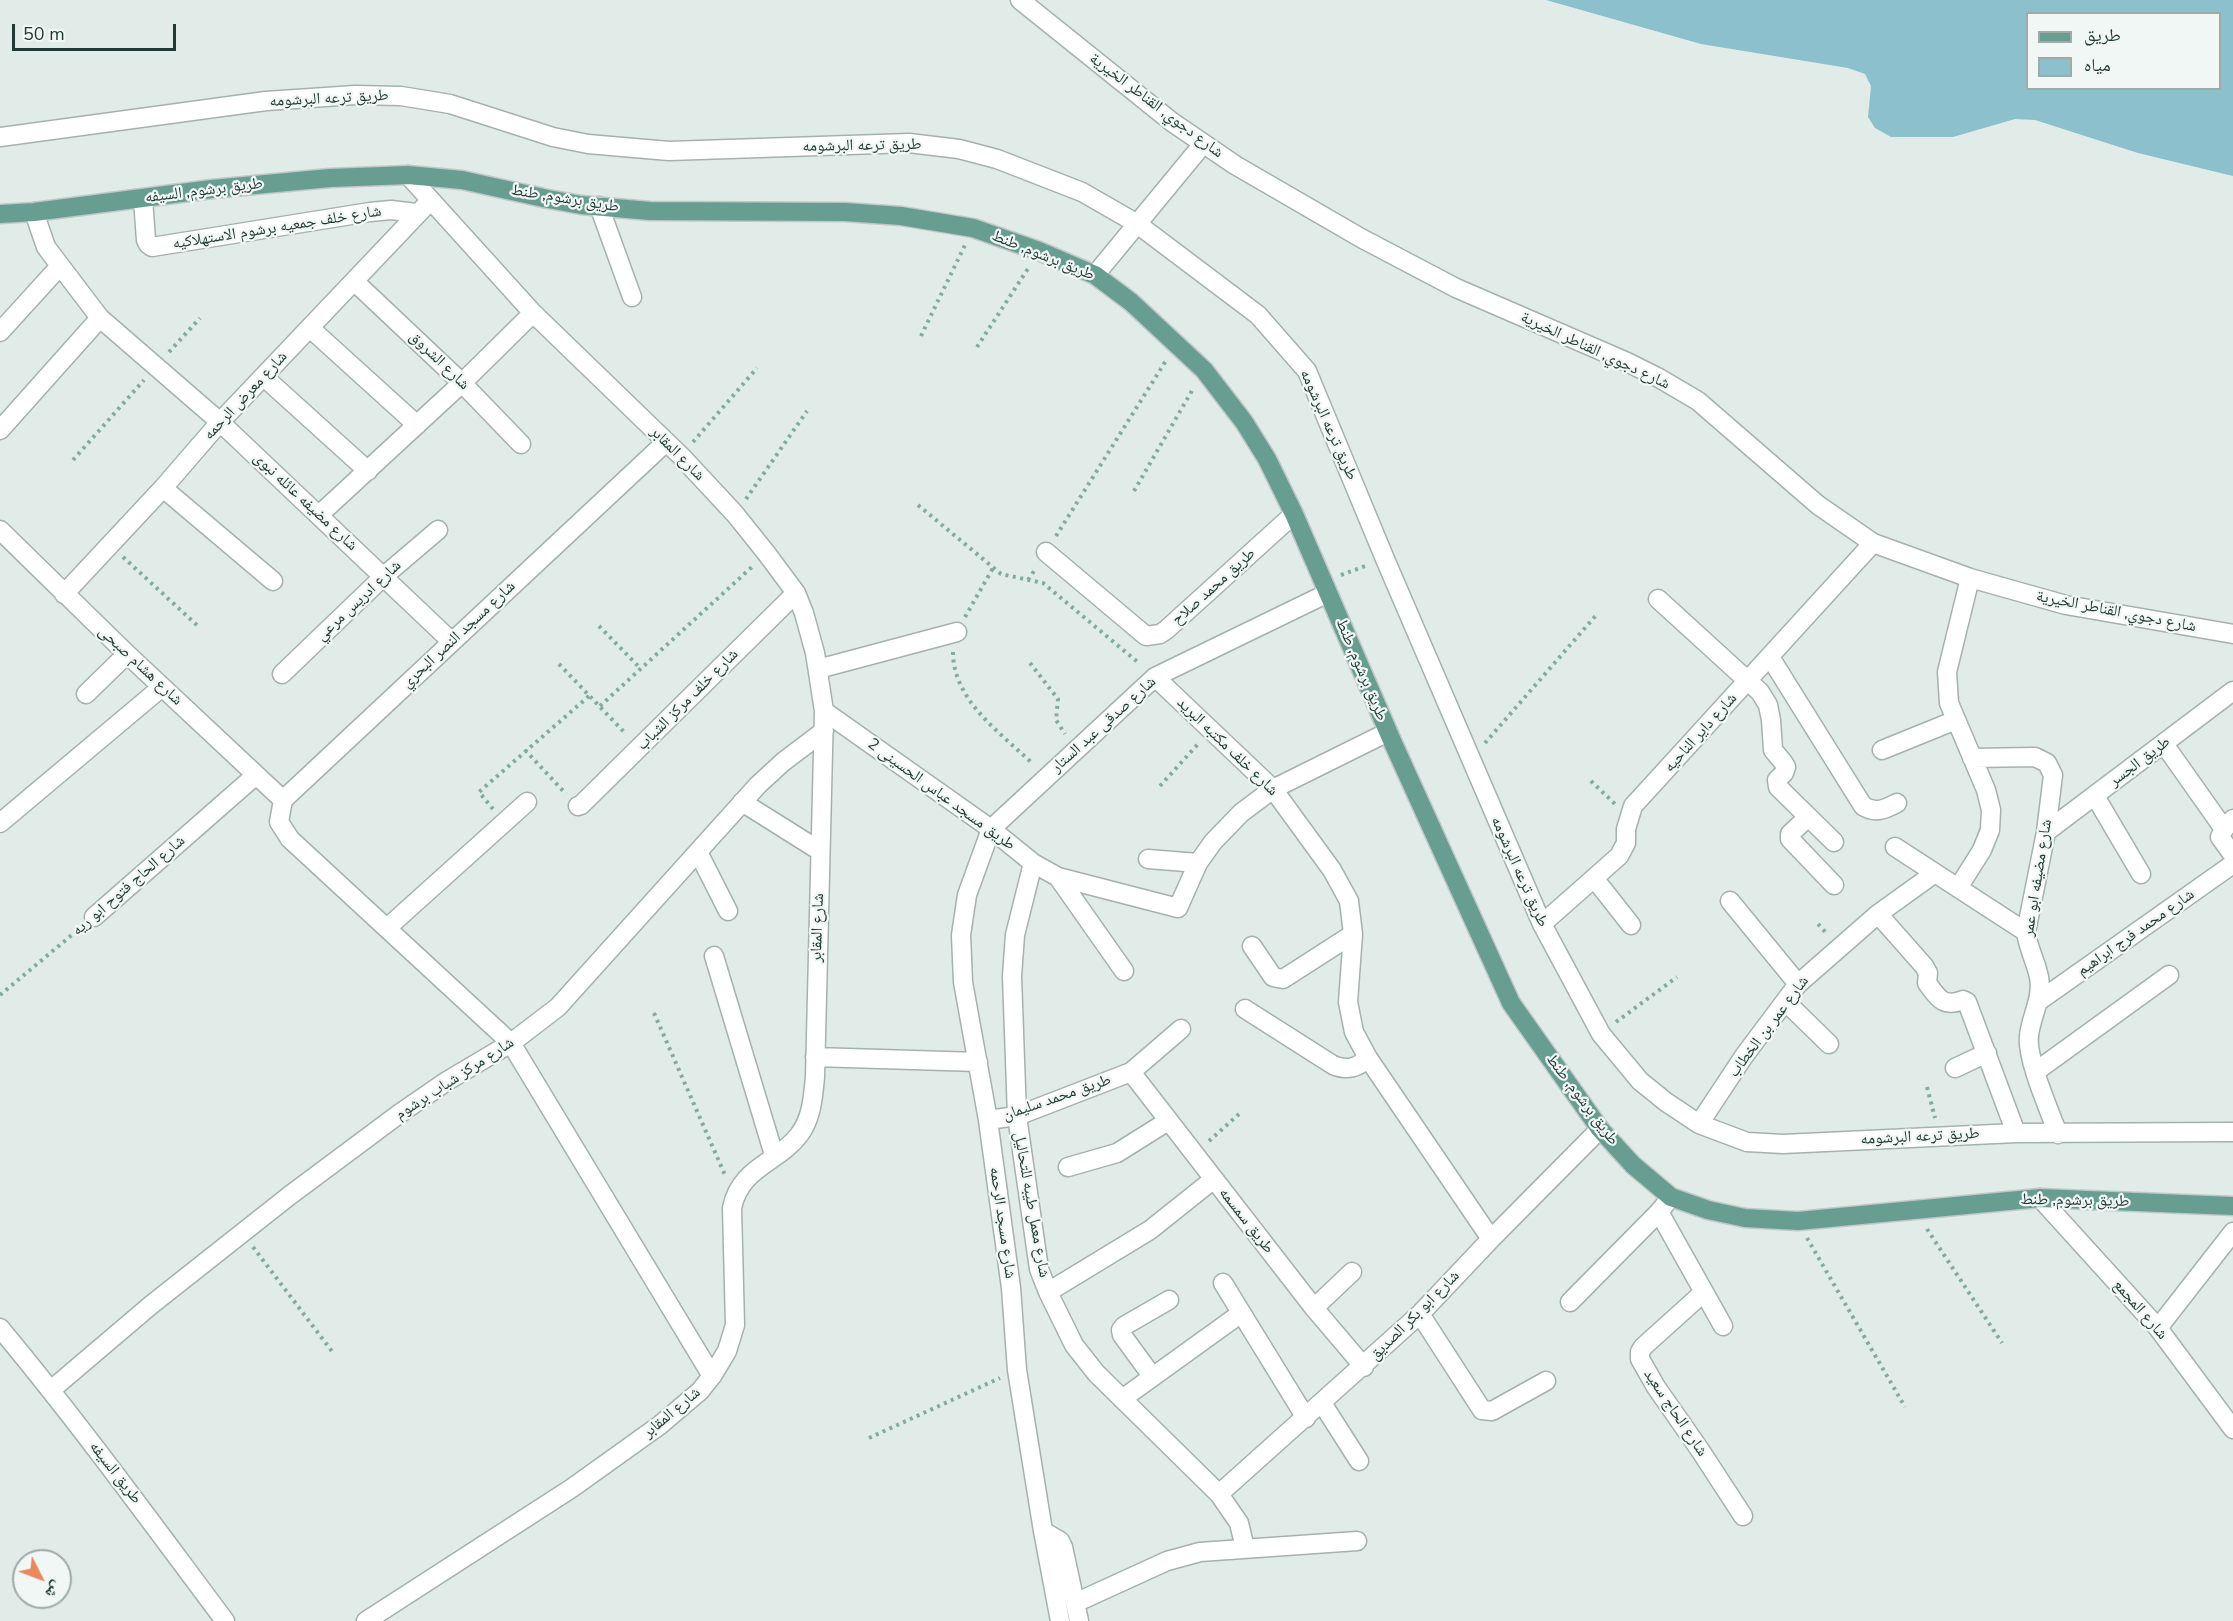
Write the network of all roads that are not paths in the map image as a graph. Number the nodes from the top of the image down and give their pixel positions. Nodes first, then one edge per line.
1 (1020, 0) edge
2 (0, 137) edge
3 (1203, 144) junction
4 (408, 175) junction
5 (142, 199) junction
6 (599, 206) junction
7 (423, 207) junction
8 (34, 212) junction
9 (0, 214) edge
10 (1136, 223) junction
11 (60, 266) junction
12 (1095, 275) junction
13 (354, 281) junction
14 (632, 297) dead end
15 (533, 313) junction
16 (100, 318) junction
17 (310, 328) junction
18 (0, 332) edge
19 (264, 377) junction
20 (462, 383) junction
21 (220, 422) junction
22 (417, 426) junction
23 (0, 430) edge
24 (666, 441) junction
25 (521, 444) dead end
26 (368, 471) junction
27 (163, 488) junction
28 (1294, 514) junction
29 (319, 515) junction
30 (0, 530) edge
31 (438, 530) dead end
32 (1873, 543) junction
33 (1046, 552) road end
34 (384, 576) junction
35 (1970, 578) junction
36 (273, 581) dead end
37 (1326, 587) junction
38 (796, 593) junction
39 (64, 594) junction
40 (1658, 599) dead end
41 (957, 632) road end
42 (2233, 634) edge
43 (452, 642) junction
44 (127, 654) junction
45 (1770, 657) junction
46 (818, 669) junction
47 (282, 674) dead end
48 (1155, 677) junction
49 (1748, 681) junction
50 (162, 687) junction
51 (2233, 691) edge
52 (86, 694) dead end
53 (824, 711) junction
54 (1956, 720) junction
55 (824, 731) junction
56 (1388, 732) junction
57 (2164, 744) junction
58 (1882, 750) dead end
59 (1972, 758) junction
60 (256, 775) junction
61 (1273, 789) junction
62 (2095, 796) junction
63 (284, 800) junction
64 (527, 802) dead end
65 (742, 802) junction
66 (1897, 803) dead end
67 (578, 806) road end
68 (1808, 816) junction
69 (0, 823) edge
70 (2229, 824) edge
71 (991, 829) junction
72 (2046, 832) junction
73 (1834, 842) dead end
74 (1895, 847) dead end
75 (820, 850) junction
76 (698, 852) junction
77 (2233, 855) edge
78 (1148, 859) dead end
79 (1033, 863) junction
80 (1198, 864) junction
81 (2233, 864) edge
82 (1935, 873) junction
83 (2141, 874) dead end
84 (1058, 877) junction
85 (1593, 878) junction
86 (1834, 885) dead end
87 (1958, 888) junction
88 (1730, 901) dead end
89 (728, 911) dead end
90 (1878, 914) junction
91 (93, 917) road end
92 (1542, 924) junction
93 (1631, 925) dead end
94 (387, 928) junction
95 (2026, 933) junction
96 (1353, 934) junction
97 (1252, 946) dead end
98 (714, 956) dead end
99 (1124, 971) dead end
100 (2169, 975) dead end
101 (1798, 984) junction
102 (1785, 1001) junction
103 (2039, 1001) junction
104 (1245, 1009) dead end
105 (1181, 1029) dead end
106 (511, 1043) junction
107 (1828, 1044) dead end
108 (1987, 1053) junction
109 (815, 1057) junction
110 (1368, 1058) junction
111 (978, 1062) junction
112 (1955, 1068) dead end
113 (1131, 1072) junction
114 (2036, 1072) junction
115 (1017, 1116) junction
116 (988, 1120) junction
117 (1168, 1121) junction
118 (1699, 1124) junction
119 (1600, 1129) junction
120 (2233, 1132) edge
121 (2016, 1133) junction
122 (2058, 1134) junction
123 (774, 1155) junction
124 (1068, 1167) dead end
125 (1214, 1179) junction
126 (1671, 1197) junction
127 (2040, 1198) junction
128 (2233, 1206) edge
129 (1659, 1212) junction
130 (2233, 1232) edge
131 (1491, 1239) junction
132 (1352, 1272) dead end
133 (1223, 1283) dead end
134 (1048, 1292) junction
135 (1704, 1292) junction
136 (1169, 1300) dead end
137 (1570, 1302) dead end
138 (1314, 1308) junction
139 (1240, 1314) junction
140 (1420, 1314) junction
141 (1724, 1326) dead end
142 (0, 1328) edge
143 (2158, 1328) junction
144 (1364, 1367) junction
145 (712, 1376) junction
146 (1152, 1376) junction
147 (1546, 1382) dead end
148 (51, 1390) junction
149 (1122, 1399) junction
150 (1322, 1403) junction
151 (1306, 1418) junction
152 (2233, 1429) edge
153 (1359, 1461) dead end
154 (1219, 1494) junction
155 (1743, 1516) dead end
156 (1043, 1531) junction
157 (1357, 1542) dead end
158 (1245, 1548) junction
159 (1077, 1612) edge
160 (225, 1621) edge
161 (366, 1621) edge
162 (1060, 1621) edge

1 - 3 street, شارع دجوي, القناطر الخيرية
2 - 10 street, طريق ترعه البرشومه
3 - 10 street
3 - 32 street, شارع دجوي, القناطر الخيرية
4 - 5 main road, طريق برشوم, السيفه
4 - 6 main road, طريق برشوم, طنط
4 - 7 street, شارع المقابر
5 - 7 street, شارع خلف جمعيه برشوم الاستهلاكيه
5 - 8 main road, طريق برشوم, السيفه
6 - 12 main road, طريق برشوم, طنط
6 - 14 street
7 - 13 street, شارع معرض الرحمه
7 - 15 street, شارع المقابر
8 - 9 main road, طريق برشوم, السيفه
8 - 11 street, شارع مضيفه عائله نبوى
10 - 12 street
10 - 92 street, طريق ترعه البرشومه
11 - 16 street, شارع مضيفه عائله نبوى
11 - 18 street
12 - 28 main road, طريق برشوم, طنط
13 - 17 street, شارع معرض الرحمه
13 - 20 street, شارع الشروق
15 - 20 street
15 - 24 street, شارع المقابر
16 - 21 street, شارع مضيفه عائله نبوى
16 - 23 street
17 - 19 street, شارع معرض الرحمه
17 - 22 street
19 - 21 street, شارع معرض الرحمه
19 - 26 street
20 - 22 street
20 - 25 street, شارع الشروق
21 - 27 street, شارع معرض الرحمه
21 - 29 street, شارع مضيفه عائله نبوى
22 - 26 street
24 - 38 street, شارع المقابر
24 - 43 street, شارع مسجد النصر البحري
26 - 29 street
27 - 36 street
27 - 39 street, شارع معرض الرحمه
28 - 33 street, طريق محمد صلاح
28 - 37 main road, طريق برشوم, طنط
29 - 34 street, شارع مضيفه عائله نبوى
30 - 39 street, شارع هشام صبحى
31 - 34 street, شارع ادريس مرعي
32 - 35 street, شارع دجوي, القناطر الخيرية
32 - 45 street, شارع داير الناحيه
34 - 43 street, شارع مضيفه عائله نبوى
34 - 47 street, شارع ادريس مرعي
35 - 42 street, شارع دجوي, القناطر الخيرية
35 - 54 street
37 - 48 street, شارع صدقى عبد الستار
37 - 56 main road, طريق برشوم, طنط
38 - 46 street, شارع المقابر
38 - 67 street, شارع خلف مركز الشباب
39 - 44 street, شارع هشام صبحى
40 - 49 street
41 - 46 street
43 - 63 street, شارع مسجد النصر البحري
44 - 50 street, شارع هشام صبحى
44 - 52 street
45 - 49 street, شارع داير الناحيه
45 - 66 street
46 - 53 street, شارع المقابر
48 - 61 street, شارع خلف مكتبه البريد
48 - 71 street, شارع صدقى عبد الستار
49 - 68 street
49 - 85 street, شارع داير الناحيه
50 - 60 street, شارع هشام صبحى
50 - 69 street
51 - 57 street, طريق الجسر
53 - 55 street, شارع المقابر
53 - 71 street, طريق مسجد عباس الحسينى 2
54 - 58 street
54 - 59 street
55 - 65 street, شارع مركز شباب برشوم
55 - 75 street, شارع المقابر
56 - 61 street
56 - 119 main road, طريق برشوم, طنط
57 - 62 street, طريق الجسر
57 - 70 street
59 - 72 street, شارع مضيفه ابو عمر
59 - 87 street
60 - 63 street, شارع هشام صبحى
60 - 91 street, شارع الحاج فتوح ابو ريه
61 - 80 street
61 - 96 street, شارع خلف مكتبه البريد
62 - 72 street, طريق الجسر
62 - 83 street
63 - 94 street
64 - 94 street
65 - 75 street
65 - 76 street, شارع مركز شباب برشوم
68 - 73 street
68 - 86 street
70 - 77 street
71 - 79 street, طريق مسجد عباس الحسينى 2
71 - 111 street, شارع مسجد الرحمه
72 - 95 street, شارع مضيفه ابو عمر
74 - 82 street
75 - 109 street, شارع المقابر
76 - 89 street
76 - 106 street, شارع مركز شباب برشوم
78 - 80 street
79 - 84 street, طريق مسجد عباس الحسينى 2
79 - 115 street, شارع معمل طيبه للتحاليل
80 - 84 street, طريق مسجد عباس الحسينى 2
81 - 103 street, شارع محمد فرج ابراهيم
82 - 87 street
82 - 90 street, شارع عمر بن الخطاب
84 - 99 street, طريق مسجد عباس الحسينى 2
85 - 92 street, شارع داير الناحيه
85 - 93 street
87 - 95 street
88 - 101 street
90 - 101 street, شارع عمر بن الخطاب
90 - 108 street
92 - 118 street, طريق ترعه البرشومه
94 - 106 street
95 - 103 street, شارع مضيفه ابو عمر
96 - 97 street
96 - 110 street, شارع خلف مكتبه البريد
98 - 123 street
100 - 114 street
101 - 102 street, شارع عمر بن الخطاب
102 - 107 street
102 - 118 street, شارع عمر بن الخطاب
103 - 114 street, شارع مضيفه ابو عمر
104 - 110 street
105 - 113 street, طريق محمد سليمان
106 - 145 street
106 - 148 street, شارع مركز شباب برشوم
108 - 112 street
108 - 121 street
109 - 111 street
109 - 123 street, شارع المقابر
110 - 131 street, شارع خلف مكتبه البريد
111 - 116 street, شارع مسجد الرحمه
113 - 115 street, طريق محمد سليمان
113 - 117 street, طريق سمسمه
114 - 122 street, شارع مضيفه ابو عمر
115 - 116 street, طريق محمد سليمان
115 - 134 street, شارع معمل طيبه للتحاليل
116 - 156 street, شارع مسجد الرحمه
117 - 124 street
117 - 125 street, طريق سمسمه
118 - 121 street, طريق ترعه البرشومه
119 - 126 main road, طريق برشوم, طنط
119 - 131 street, شارع ابو بكر الصديق
120 - 122 street, طريق ترعه البرشومه
121 - 122 street, طريق ترعه البرشومه
123 - 145 street, شارع المقابر
125 - 134 street
125 - 138 street, طريق سمسمه
126 - 127 main road, طريق برشوم, طنط
126 - 129 street
127 - 128 main road, طريق برشوم, طنط
127 - 143 street, شارع المجمع
129 - 135 street
129 - 137 street
130 - 143 street
131 - 140 street, شارع ابو بكر الصديق
132 - 138 street
133 - 139 street
134 - 149 street, شارع معمل طيبه للتحاليل
135 - 141 street
135 - 155 street, شارع الحاج سعيد
136 - 146 street
138 - 144 street, طريق سمسمه
139 - 146 street
139 - 151 street
140 - 144 street, شارع ابو بكر الصديق
140 - 147 street
142 - 148 street, طريق السيفه
143 - 152 street, شارع المجمع
144 - 150 street, شارع ابو بكر الصديق
145 - 161 street, شارع المقابر
146 - 149 street
148 - 160 street, طريق السيفه
149 - 154 street, شارع معمل طيبه للتحاليل
150 - 151 street, شارع ابو بكر الصديق
150 - 153 street
151 - 154 street, شارع ابو بكر الصديق
154 - 158 street, شارع معمل طيبه للتحاليل
156 - 159 street
156 - 162 street, شارع مسجد الرحمه
157 - 158 street
158 - 159 street

